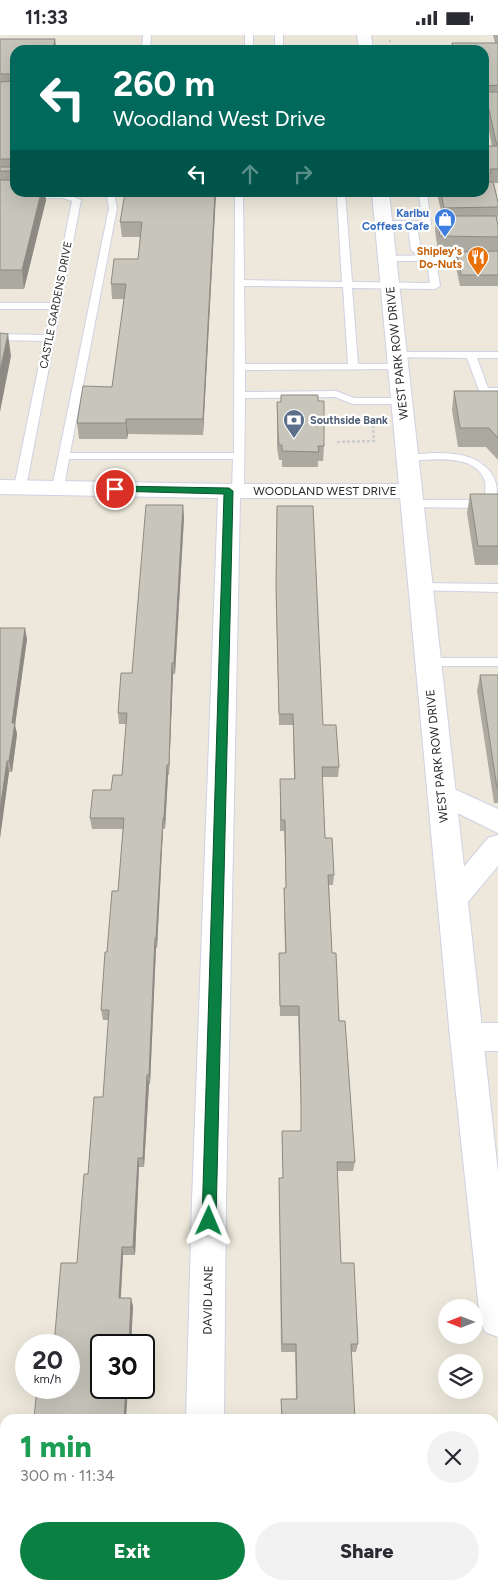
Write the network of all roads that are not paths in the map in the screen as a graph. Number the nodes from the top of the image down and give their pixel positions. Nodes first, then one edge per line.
1 (69, 197) edge
2 (111, 197) edge
3 (239, 197) edge
4 (341, 197) edge
5 (381, 197) edge
6 (424, 197) edge
7 (384, 224) junction
8 (412, 224) junction
9 (416, 250) dead end
10 (498, 257) edge
11 (431, 258) junction
12 (387, 259) junction
13 (239, 283) junction
14 (348, 286) junction
15 (390, 286) junction
16 (0, 306) edge
17 (56, 307) junction
18 (0, 337) edge
19 (49, 338) junction
20 (471, 355) junction
21 (498, 355) edge
22 (398, 361) junction
23 (239, 367) junction
24 (353, 367) junction
25 (498, 391) edge
26 (240, 395) junction
27 (401, 401) junction
28 (64, 456) junction
29 (239, 456) junction
30 (407, 458) junction
31 (10, 487) edge
32 (58, 488) junction
33 (233, 491) junction
34 (411, 497) junction
35 (420, 587) junction
36 (498, 587) edge
37 (498, 662) edge
38 (428, 663) junction
39 (441, 793) junction
40 (498, 822) edge
41 (498, 846) edge
42 (452, 901) junction
43 (482, 1037) edge
44 (498, 1318) edge
45 (205, 1414) edge

1 - 17 lane, CASTLE GARDENS DRIVE
2 - 28 lane
3 - 13 lane
4 - 14 lane
5 - 7 main road, WEST PARK ROW DRIVE
6 - 8 lane
7 - 8 lane
7 - 12 main road, WEST PARK ROW DRIVE
8 - 9 lane
10 - 11 lane
11 - 12 lane
11 - 15 lane
12 - 15 main road, WEST PARK ROW DRIVE
13 - 14 lane
13 - 23 lane
14 - 15 lane
14 - 24 lane
15 - 22 main road, WEST PARK ROW DRIVE
16 - 17 lane
17 - 19 lane, CASTLE GARDENS DRIVE
18 - 19 lane
19 - 31 lane, CASTLE GARDENS DRIVE
20 - 21 lane
20 - 22 lane
20 - 25 lane
22 - 24 lane
22 - 27 main road, WEST PARK ROW DRIVE
23 - 24 lane
23 - 26 lane
26 - 27 lane
26 - 29 lane
27 - 30 main road, WEST PARK ROW DRIVE
28 - 29 lane
28 - 32 lane
29 - 33 lane
30 - 34 main road, WEST PARK ROW DRIVE
30 - 34 lane
31 - 32 main road, WOODLAND WEST DRIVE
32 - 33 main road, WOODLAND WEST DRIVE
33 - 34 main road, WOODLAND WEST DRIVE
33 - 45 main road, DAVID LANE
34 - 35 main road, WEST PARK ROW DRIVE
35 - 36 lane
35 - 38 main road, WEST PARK ROW DRIVE
37 - 38 lane
38 - 39 main road, WEST PARK ROW DRIVE
39 - 40 main road
39 - 42 main road, WEST PARK ROW DRIVE
41 - 42 main road
42 - 43 main road, WEST PARK ROW DRIVE
43 - 44 main road, WEST PARK ROW DRIVE

